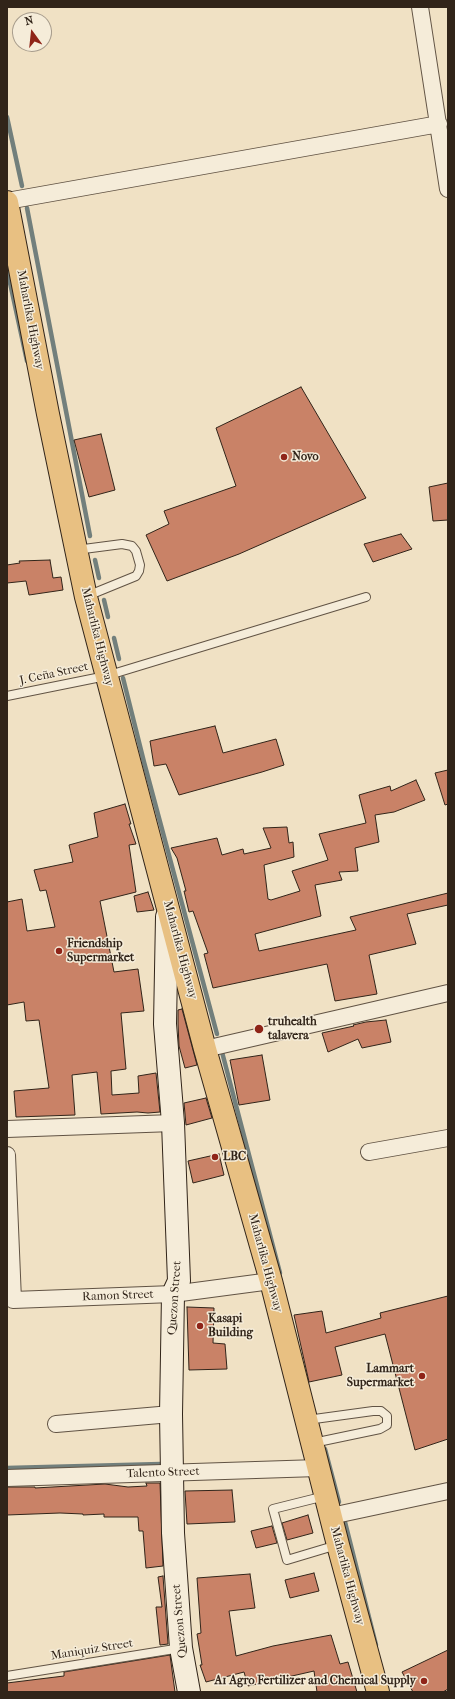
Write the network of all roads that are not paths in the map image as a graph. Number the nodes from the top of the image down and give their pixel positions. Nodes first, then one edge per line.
1 (420, 7) edge
2 (439, 124) junction
3 (448, 189) edge
4 (7, 201) edge
5 (75, 550) junction
6 (86, 597) junction
7 (366, 597) dead end
8 (106, 676) junction
9 (7, 696) edge
10 (168, 903) junction
11 (448, 993) edge
12 (205, 1049) junction
13 (173, 1123) junction
14 (7, 1128) edge
15 (448, 1138) edge
16 (369, 1152) dead end
17 (7, 1155) edge
18 (271, 1281) junction
19 (173, 1294) junction
20 (172, 1414) junction
21 (306, 1420) junction
22 (56, 1424) dead end
23 (312, 1443) junction
24 (318, 1468) junction
25 (172, 1472) junction
26 (7, 1478) edge
27 (448, 1491) edge
28 (328, 1506) junction
29 (338, 1545) junction
30 (182, 1648) junction
31 (7, 1676) edge
32 (189, 1692) edge
33 (378, 1692) edge

1 - 2 street
2 - 3 street
2 - 4 street
4 - 5 main road, Maharlika Highway
5 - 6 main road, Maharlika Highway
5 - 6 lane
6 - 8 main road, Maharlika Highway
7 - 8 lane, J. Ceña Street
8 - 9 lane, J. Ceña Street
8 - 10 main road, Maharlika Highway
10 - 12 main road, Maharlika Highway
10 - 13 street, Quezon Street
11 - 12 street
12 - 18 main road, Maharlika Highway
13 - 14 street
13 - 19 street, Quezon Street
15 - 16 street
17 - 19 street, Ramon Street
18 - 19 street, Ramon Street
18 - 21 main road, Maharlika Highway
19 - 20 street, Quezon Street
20 - 22 street
20 - 25 street, Quezon Street
21 - 23 main road, Maharlika Highway
21 - 23 lane
23 - 24 main road, Maharlika Highway
24 - 25 street, Talento Street
24 - 28 main road, Maharlika Highway
25 - 26 street, Talento Street
25 - 30 street, Quezon Street
27 - 28 street
28 - 29 main road, Maharlika Highway
28 - 29 lane
29 - 33 main road, Maharlika Highway
30 - 31 lane, Maniquiz Street
30 - 32 street, Quezon Street

